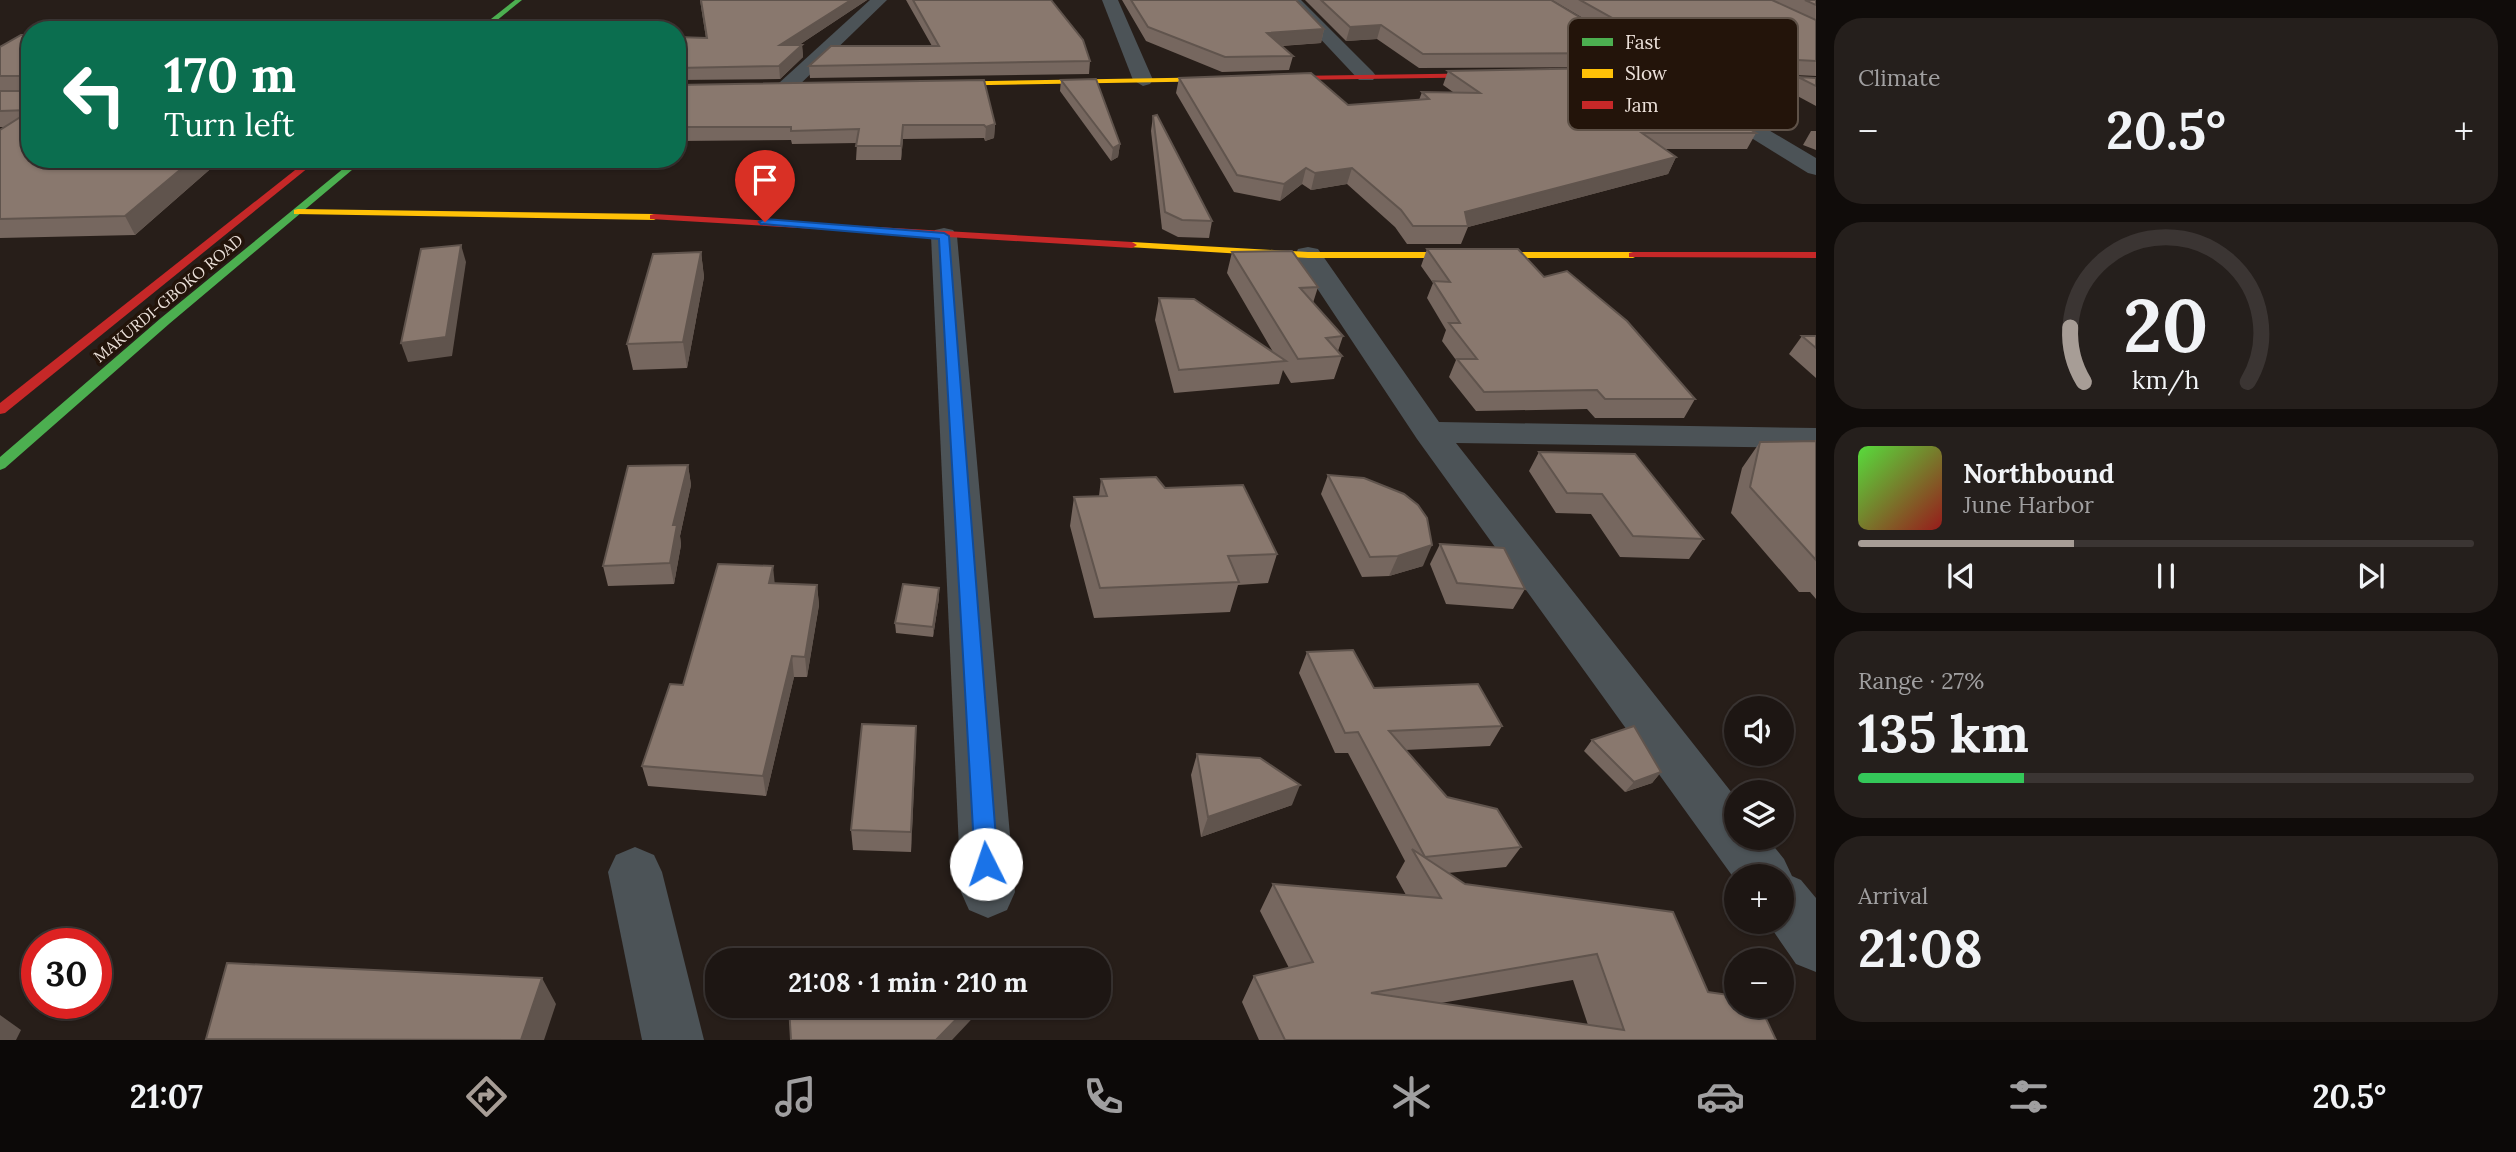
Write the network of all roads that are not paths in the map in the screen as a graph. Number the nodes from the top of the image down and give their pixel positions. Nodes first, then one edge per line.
1 (519, 0) edge
2 (879, 0) edge
3 (1110, 0) edge
4 (1292, 0) edge
5 (1537, 0) edge
6 (1568, 18) edge
7 (492, 21) edge
8 (1518, 75) edge
9 (1366, 76) junction
10 (1143, 80) junction
11 (1798, 84) edge
12 (910, 85) edge
13 (1816, 85) edge
14 (814, 87) edge
15 (779, 88) joint
16 (1754, 130) edge
17 (304, 168) edge
18 (350, 168) edge
19 (1816, 168) edge
20 (299, 212) junction
21 (944, 236) junction
22 (1308, 255) junction
23 (1816, 255) edge
24 (0, 410) edge
25 (1429, 432) junction
26 (1816, 438) edge
27 (0, 465) edge
28 (1755, 864) edge
29 (635, 872) dead end
30 (988, 892) dead end
31 (1794, 914) edge
32 (1816, 944) edge
33 (673, 1040) edge

1 - 7 street
2 - 15 street
3 - 10 street
4 - 9 street
5 - 6 street
8 - 9 street
9 - 10 street
10 - 12 street
11 - 13 street
14 - 15 street
16 - 19 street
17 - 24 street
18 - 20 street, MAKURDI-GBOKO ROAD
20 - 21 street
20 - 27 street, MAKURDI-GBOKO ROAD
21 - 22 street
21 - 30 street
22 - 23 street
22 - 25 street
25 - 26 street
25 - 28 street
29 - 33 street
31 - 32 street

